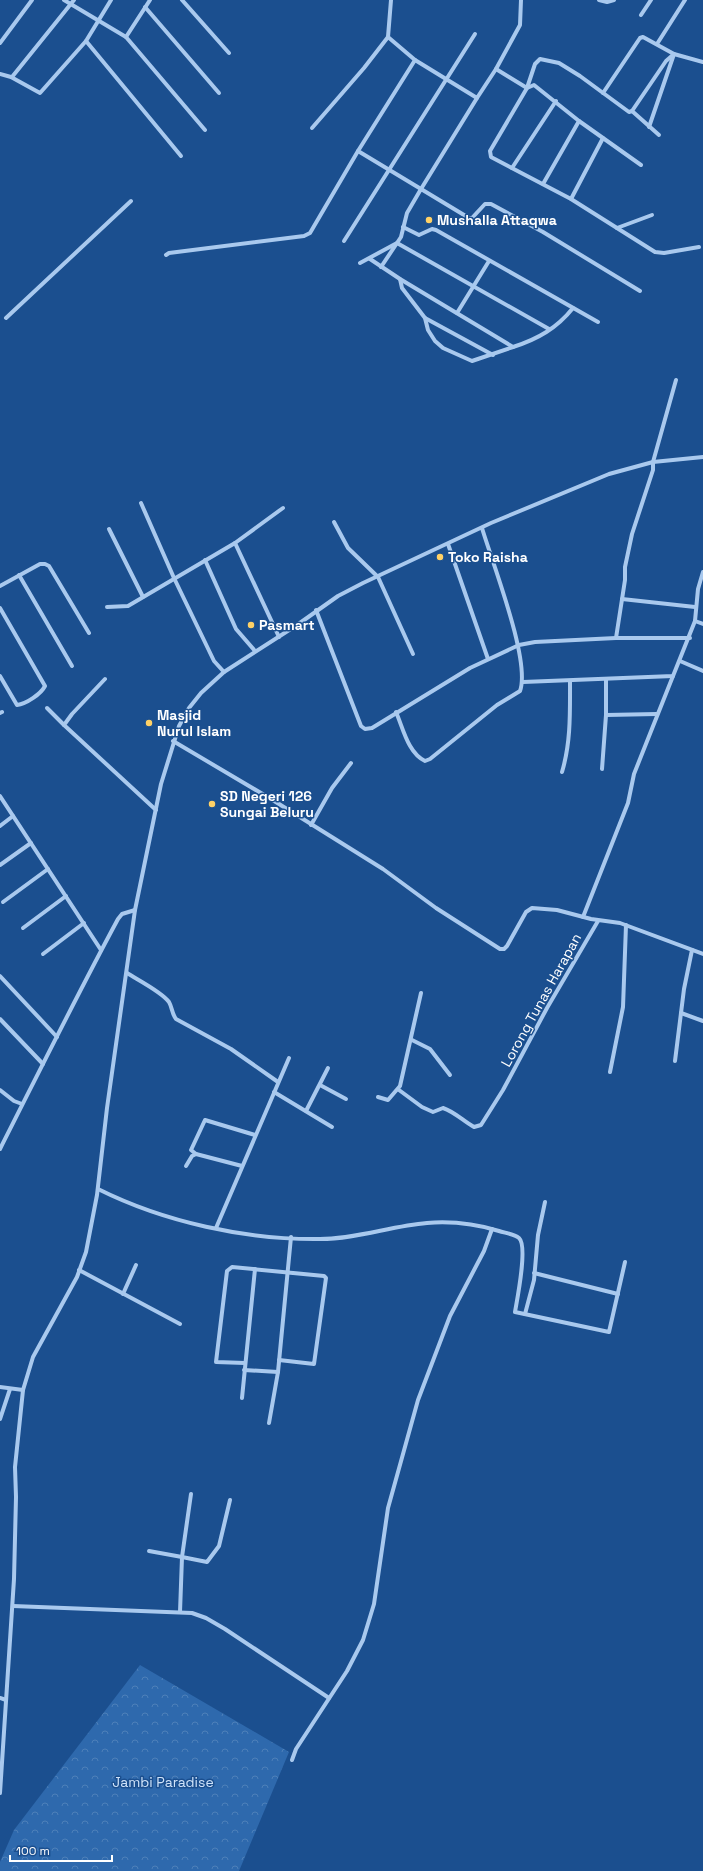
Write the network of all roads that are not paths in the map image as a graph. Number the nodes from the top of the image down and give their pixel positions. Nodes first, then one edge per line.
1 (32, 0) edge
2 (64, 0) edge
3 (74, 0) edge
4 (111, 0) edge
5 (150, 0) edge
6 (182, 0) edge
7 (391, 0) edge
8 (521, 0) edge
9 (599, 0) edge
10 (614, 0) edge
11 (651, 0) edge
12 (685, 0) edge
13 (72, 4) junction
14 (145, 7) junction
15 (641, 15) dead end
16 (98, 20) junction
17 (475, 34) dead end
18 (126, 37) junction
19 (388, 37) junction
20 (86, 41) junction
21 (0, 43) edge
22 (657, 44) junction
23 (228, 53) dead end
24 (674, 54) junction
25 (415, 60) junction
26 (703, 62) edge
27 (496, 69) junction
28 (0, 74) edge
29 (12, 77) junction
30 (446, 78) junction
31 (527, 88) junction
32 (219, 93) dead end
33 (603, 93) junction
34 (477, 98) junction
35 (556, 102) junction
36 (632, 111) junction
37 (579, 121) junction
38 (649, 127) junction
39 (312, 128) dead end
40 (205, 130) dead end
41 (659, 135) dead end
42 (603, 138) junction
43 (358, 151) junction
44 (181, 156) dead end
45 (641, 166) dead end
46 (512, 168) junction
47 (388, 170) junction
48 (543, 184) junction
49 (421, 189) junction
50 (571, 199) junction
51 (131, 201) dead end
52 (652, 215) dead end
53 (403, 227) junction
54 (617, 228) junction
55 (344, 241) dead end
56 (397, 242) junction
57 (698, 247) dead end
58 (166, 255) dead end
59 (370, 259) junction
60 (489, 261) junction
61 (360, 263) dead end
62 (381, 267) junction
63 (400, 279) junction
64 (473, 286) junction
65 (640, 290) dead end
66 (573, 308) junction
67 (457, 313) junction
68 (6, 318) dead end
69 (425, 318) junction
70 (598, 322) dead end
71 (549, 329) junction
72 (513, 347) junction
73 (493, 355) junction
74 (676, 380) dead end
75 (703, 457) edge
76 (653, 462) junction
77 (141, 503) dead end
78 (282, 508) dead end
79 (334, 522) dead end
80 (482, 528) junction
81 (109, 529) dead end
82 (235, 543) junction
83 (448, 544) junction
84 (204, 560) junction
85 (703, 572) edge
86 (19, 576) junction
87 (378, 577) junction
88 (174, 578) junction
89 (0, 586) edge
90 (698, 589) junction
91 (703, 590) edge
92 (143, 597) junction
93 (622, 599) junction
94 (695, 606) junction
95 (107, 607) dead end
96 (0, 608) edge
97 (316, 610) junction
98 (695, 621) junction
99 (703, 624) edge
100 (88, 634) dead end
101 (279, 637) junction
102 (616, 638) junction
103 (690, 638) junction
104 (518, 645) junction
105 (255, 651) junction
106 (413, 654) dead end
107 (488, 659) junction
108 (680, 661) junction
109 (72, 666) dead end
110 (703, 671) edge
111 (224, 672) junction
112 (0, 676) edge
113 (673, 676) junction
114 (105, 679) dead end
115 (606, 679) junction
116 (570, 681) junction
117 (523, 682) junction
118 (46, 708) dead end
119 (396, 712) junction
120 (657, 714) junction
121 (606, 715) junction
122 (64, 726) junction
123 (173, 742) junction
124 (351, 763) dead end
125 (602, 770) dead end
126 (562, 772) dead end
127 (0, 796) edge
128 (156, 810) junction
129 (13, 816) junction
130 (311, 825) junction
131 (0, 826) edge
132 (31, 843) junction
133 (0, 865) edge
134 (48, 869) junction
135 (66, 896) junction
136 (3, 902) dead end
137 (135, 910) junction
138 (583, 917) junction
139 (598, 920) junction
140 (84, 923) junction
141 (626, 925) junction
142 (23, 928) dead end
143 (101, 950) junction
144 (692, 950) junction
145 (43, 954) dead end
146 (703, 954) edge
147 (127, 973) junction
148 (0, 976) edge
149 (421, 993) dead end
150 (681, 1012) junction
151 (0, 1019) edge
152 (703, 1021) edge
153 (58, 1037) junction
154 (412, 1040) junction
155 (289, 1058) dead end
156 (675, 1061) dead end
157 (43, 1064) junction
158 (328, 1068) dead end
159 (610, 1072) dead end
160 (450, 1076) dead end
161 (278, 1082) junction
162 (320, 1086) junction
163 (0, 1090) edge
164 (399, 1090) junction
165 (274, 1092) junction
166 (378, 1097) dead end
167 (346, 1099) dead end
168 (22, 1104) junction
169 (306, 1111) junction
170 (332, 1126) dead end
171 (255, 1136) junction
172 (0, 1149) edge
173 (196, 1154) junction
174 (186, 1166) dead end
175 (242, 1166) junction
176 (98, 1189) junction
177 (545, 1202) dead end
178 (216, 1228) junction
179 (492, 1229) junction
180 (291, 1237) junction
181 (625, 1262) dead end
182 (136, 1265) dead end
183 (255, 1269) junction
184 (79, 1270) junction
185 (287, 1271) junction
186 (534, 1273) junction
187 (123, 1294) junction
188 (618, 1294) junction
189 (525, 1314) junction
190 (180, 1324) dead end
191 (279, 1360) junction
192 (245, 1363) junction
193 (244, 1370) junction
194 (278, 1372) junction
195 (0, 1387) edge
196 (10, 1388) junction
197 (24, 1390) junction
198 (242, 1398) dead end
199 (0, 1419) edge
200 (269, 1424) dead end
201 (191, 1494) dead end
202 (230, 1500) dead end
203 (148, 1551) dead end
204 (182, 1557) junction
205 (13, 1606) junction
206 (180, 1612) junction
207 (0, 1698) edge
208 (329, 1698) junction
209 (6, 1700) junction
210 (292, 1760) dead end
211 (0, 1793) edge

1 - 21 street
2 - 13 street
3 - 13 street
4 - 16 street
5 - 14 street
6 - 23 street
7 - 19 street
8 - 27 street
9 - 10 street
11 - 15 street
12 - 22 street
13 - 16 street
13 - 29 street
14 - 18 street
14 - 32 street
16 - 18 street
16 - 20 street
17 - 30 street
18 - 40 street
19 - 25 street
19 - 39 street
20 - 29 street
20 - 44 street
22 - 24 street
22 - 33 street
24 - 26 street
24 - 36 street
24 - 38 street
25 - 30 street
25 - 43 street
27 - 31 street
27 - 34 street
28 - 29 street
30 - 34 street
30 - 47 street
31 - 33 street
31 - 35 street
31 - 46 street
33 - 36 street
34 - 49 street
35 - 37 street
35 - 46 street
36 - 38 street
37 - 42 street
37 - 48 street
38 - 41 street
42 - 45 street
42 - 50 street
43 - 47 street
43 - 58 street
46 - 48 street
47 - 49 street
47 - 55 street
48 - 50 street
49 - 53 street
49 - 65 street
50 - 54 street
51 - 68 street
52 - 54 street
53 - 56 street
53 - 60 street
54 - 57 street
56 - 59 street
56 - 62 street
56 - 64 street
59 - 61 street
59 - 62 street
60 - 64 street
60 - 66 street
62 - 63 street
63 - 67 street
63 - 69 street
64 - 67 street
64 - 71 street
66 - 70 street
66 - 71 street
67 - 72 street
69 - 73 street
69 - 73 street
71 - 72 street
72 - 73 street
74 - 76 street
75 - 76 street
76 - 80 street
76 - 93 street
77 - 88 street
78 - 82 street
79 - 87 street
80 - 83 street
80 - 104 street
81 - 92 street
82 - 84 street
82 - 101 street
83 - 87 street
83 - 107 street
84 - 88 street
84 - 105 street
85 - 90 street
86 - 89 street
86 - 100 street
86 - 109 street
87 - 97 street
87 - 106 street
88 - 92 street
88 - 111 street
90 - 91 street
90 - 94 street
92 - 95 street
93 - 94 street
93 - 102 street
94 - 98 street
96 - 112 street
97 - 101 street
97 - 119 street
98 - 99 street
98 - 103 street
101 - 105 street
102 - 103 street
102 - 104 street
103 - 108 street
104 - 107 street
104 - 117 street
105 - 111 street
107 - 119 street
108 - 110 street
108 - 113 street
111 - 123 street
113 - 115 street
113 - 120 street
114 - 122 street
115 - 116 street
115 - 121 street
116 - 117 street
116 - 126 street
117 - 119 street
118 - 122 street
120 - 121 street
120 - 138 street
121 - 125 street
122 - 128 street
123 - 128 street
123 - 130 street
124 - 130 street
127 - 129 street
128 - 137 street
129 - 131 street
129 - 132 street
130 - 138 street
132 - 133 street
132 - 134 street
134 - 135 street
134 - 136 street
135 - 140 street
135 - 142 street
137 - 143 street
137 - 147 street
138 - 139 street
139 - 141 street
139 - 164 street, Lorong Tunas Harapan
140 - 143 street
140 - 145 street
141 - 144 street
141 - 159 street
143 - 153 street
144 - 146 street
144 - 150 street
147 - 161 street
147 - 176 street
148 - 153 street
149 - 154 street
150 - 152 street
150 - 156 street
151 - 157 street
153 - 157 street
154 - 160 street
154 - 164 street
155 - 161 street
157 - 168 street
158 - 162 street
161 - 165 street
162 - 167 street
162 - 169 street
163 - 168 street
164 - 166 street
165 - 169 street
165 - 171 street
168 - 172 street
169 - 170 street
171 - 173 street
171 - 175 street
173 - 174 street
173 - 175 street
175 - 178 street
176 - 178 street
176 - 184 street
177 - 186 street
178 - 180 street
179 - 180 street
179 - 189 street
179 - 208 street
180 - 185 street
181 - 188 street
182 - 187 street
183 - 185 street
183 - 192 street
183 - 192 street
184 - 187 street
184 - 197 street
185 - 191 street
185 - 191 street
186 - 188 street
186 - 189 street
187 - 190 street
188 - 189 street
191 - 194 street
192 - 193 street
193 - 194 street
193 - 198 street
194 - 200 street
195 - 196 street
196 - 197 street
196 - 199 street
197 - 205 street
201 - 204 street
202 - 204 street
203 - 204 street
204 - 206 street
205 - 206 street
205 - 209 street
206 - 208 street
207 - 209 street
208 - 210 street
209 - 211 street

